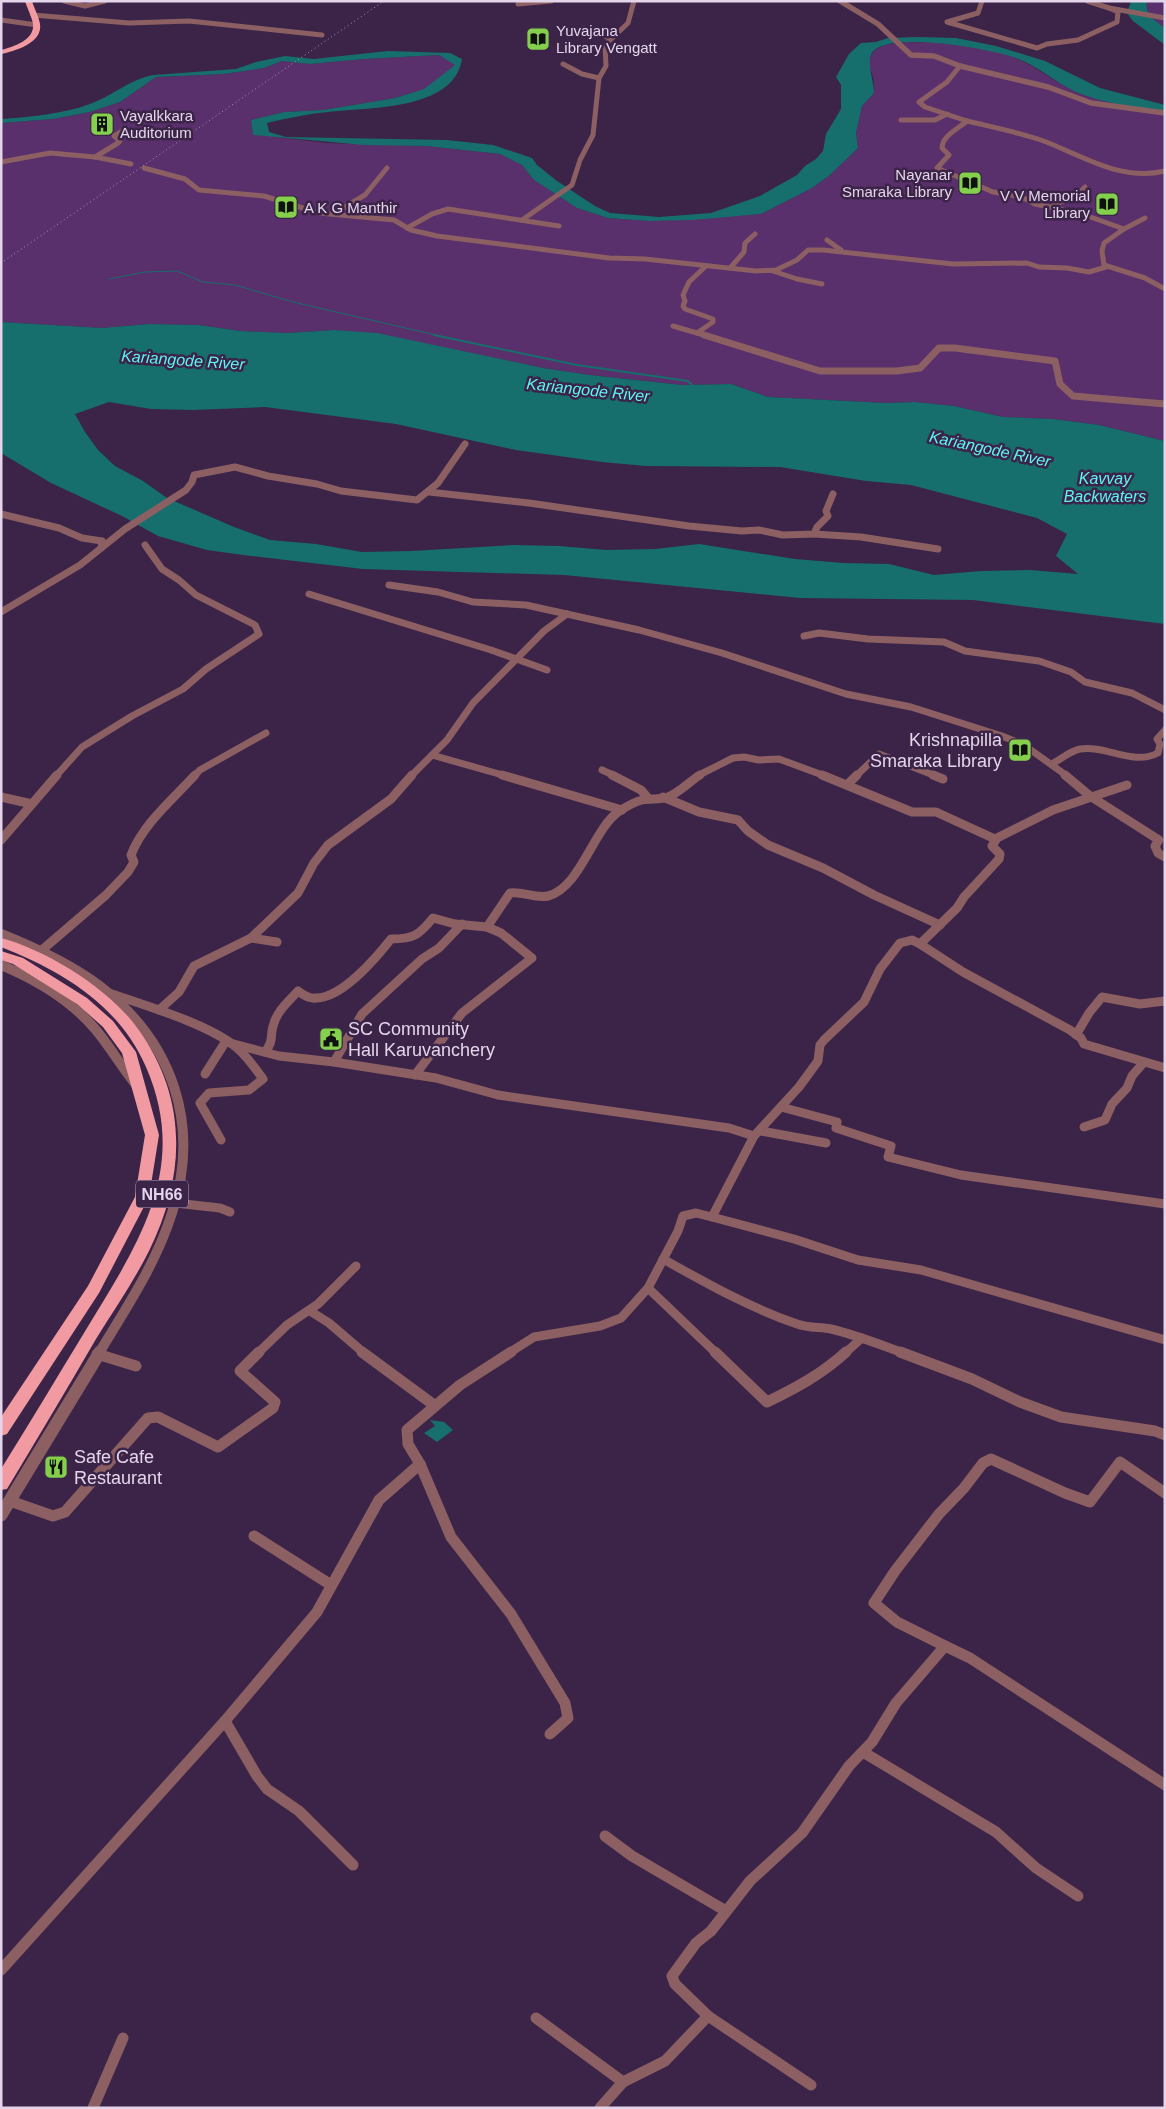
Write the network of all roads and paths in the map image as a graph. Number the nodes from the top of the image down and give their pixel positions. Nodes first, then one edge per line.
1 (28, 1) edge
2 (64, 1) edge
3 (105, 1) edge
4 (551, 1) edge
5 (634, 1) edge
6 (840, 1) edge
7 (982, 1) edge
8 (1087, 1) edge
9 (518, 4) dead end
10 (1109, 8) junction
11 (33, 16) junction
12 (1165, 18) edge
13 (1, 20) edge
14 (37, 25) junction
15 (584, 28) dead end
16 (322, 35) dead end
17 (611, 39) junction
18 (1, 52) edge
19 (563, 64) dead end
20 (960, 66) junction
21 (599, 78) junction
22 (1165, 113) edge
23 (947, 114) junction
24 (901, 120) dead end
25 (968, 121) junction
26 (124, 130) dead end
27 (94, 157) junction
28 (1, 162) edge
29 (131, 164) dead end
30 (144, 168) dead end
31 (387, 168) dead end
32 (1165, 171) edge
33 (1085, 187) dead end
34 (1049, 208) junction
35 (333, 214) junction
36 (1145, 218) dead end
37 (522, 220) junction
38 (558, 226) dead end
39 (407, 228) junction
40 (1124, 229) junction
41 (755, 234) dead end
42 (827, 240) dead end
43 (842, 251) junction
44 (706, 266) junction
45 (730, 267) junction
46 (1106, 267) junction
47 (773, 271) junction
48 (822, 284) dead end
49 (1165, 289) edge
50 (673, 326) dead end
51 (697, 333) junction
52 (1165, 404) edge
53 (465, 444) dead end
54 (429, 492) junction
55 (833, 494) dead end
56 (1, 514) edge
57 (814, 534) junction
58 (145, 545) dead end
59 (101, 548) junction
60 (938, 549) dead end
61 (389, 585) dead end
62 (309, 594) dead end
63 (1, 612) edge
64 (567, 614) junction
65 (804, 636) dead end
66 (516, 659) junction
67 (547, 670) dead end
68 (1165, 710) edge
69 (1165, 730) edge
70 (266, 732) dead end
71 (432, 755) junction
72 (1052, 764) junction
73 (602, 770) dead end
74 (943, 779) dead end
75 (848, 784) junction
76 (1127, 785) dead end
77 (1090, 796) junction
78 (1, 797) edge
79 (662, 797) junction
80 (648, 798) junction
81 (32, 804) junction
82 (622, 810) junction
83 (995, 839) junction
84 (1, 840) edge
85 (1165, 857) edge
86 (462, 924) junction
87 (940, 925) junction
88 (488, 927) junction
89 (1, 934) edge
90 (251, 938) junction
91 (1, 942) edge
92 (277, 942) dead end
93 (920, 944) junction
94 (42, 950) junction
95 (1, 955) edge
96 (1, 965) edge
97 (112, 994) junction
98 (1165, 1001) edge
99 (159, 1010) junction
100 (1076, 1035) junction
101 (228, 1042) junction
102 (265, 1052) junction
103 (334, 1062) junction
104 (1144, 1062) junction
105 (1165, 1068) edge
106 (205, 1074) dead end
107 (415, 1075) junction
108 (141, 1090) junction
109 (781, 1108) junction
110 (1084, 1127) dead end
111 (758, 1134) junction
112 (221, 1140) dead end
113 (826, 1144) dead end
114 (175, 1203) junction
115 (1165, 1204) edge
116 (230, 1212) dead end
117 (712, 1217) junction
118 (663, 1259) junction
119 (356, 1266) dead end
120 (648, 1288) junction
121 (310, 1311) junction
122 (862, 1338) junction
123 (1165, 1340) edge
124 (97, 1354) junction
125 (136, 1366) dead end
126 (434, 1405) junction
127 (1, 1430) edge
128 (1165, 1435) edge
129 (420, 1464) junction
130 (1, 1484) edge
131 (1165, 1493) edge
132 (10, 1501) junction
133 (1, 1515) edge
134 (254, 1536) dead end
135 (331, 1585) junction
136 (945, 1646) junction
137 (225, 1721) junction
138 (550, 1734) dead end
139 (863, 1752) junction
140 (1165, 1785) edge
141 (605, 1836) dead end
142 (353, 1865) dead end
143 (1078, 1896) dead end
144 (726, 1911) junction
145 (1, 1970) edge
146 (708, 2016) junction
147 (536, 2018) dead end
148 (123, 2038) dead end
149 (623, 2082) junction
150 (811, 2085) dead end
151 (94, 2108) edge
152 (600, 2108) edge

1 - 11 highway
2 - 3 street
4 - 9 street
5 - 17 street
6 - 20 street
7 - 10 street
8 - 10 street
10 - 12 street
11 - 14 highway
11 - 16 street
13 - 14 street
14 - 18 highway
15 - 17 street
17 - 21 street
19 - 21 street
20 - 22 street
20 - 23 street
21 - 37 street
23 - 24 street
23 - 25 street
25 - 32 street
25 - 34 street
26 - 27 street
27 - 28 street
27 - 29 street
30 - 35 street
31 - 35 street
33 - 34 street
34 - 40 street
35 - 39 street
36 - 40 street
37 - 38 street
37 - 39 street
39 - 44 street
40 - 46 street
41 - 45 street
42 - 43 street
43 - 46 street
43 - 47 street
44 - 45 street
44 - 51 street
45 - 47 street
46 - 49 street
47 - 48 street
50 - 51 street
51 - 52 street
53 - 54 street
54 - 57 street
54 - 59 street
55 - 57 street
56 - 59 street
57 - 60 street
58 - 81 street
59 - 63 street
61 - 64 street
62 - 66 street
64 - 66 street
64 - 72 street
65 - 68 street
66 - 67 street
66 - 71 street
69 - 72 street
70 - 94 street
71 - 82 street
71 - 90 street
72 - 77 street
73 - 80 street
74 - 75 street
75 - 79 street
75 - 83 street
76 - 77 street
77 - 83 street
77 - 85 street
78 - 81 street
79 - 80 street
79 - 87 street
80 - 82 street
81 - 84 street
82 - 88 street
83 - 87 street
86 - 88 street
86 - 102 street
86 - 103 street
87 - 93 street
88 - 107 street
89 - 94 street
90 - 92 street
90 - 99 street
91 - 130 highway, NH66
93 - 100 street
93 - 109 street
94 - 97 street
95 - 108 highway, NH66
96 - 108 street
97 - 99 street
97 - 114 street
98 - 100 street
99 - 101 street
100 - 104 street
101 - 102 street
101 - 106 street
101 - 112 street
102 - 103 street
103 - 107 street
104 - 105 street
104 - 110 street
107 - 111 street
108 - 127 highway, NH66
109 - 111 street
109 - 115 street
111 - 113 street
111 - 117 street
114 - 116 street
114 - 124 street
117 - 118 street
117 - 123 street
118 - 120 street
118 - 122 street
119 - 121 street
120 - 122 street
120 - 126 street
121 - 126 street
121 - 132 street
122 - 128 street
124 - 125 street
124 - 132 street
126 - 129 street
129 - 135 street
129 - 138 street
131 - 136 street
132 - 133 street
134 - 135 street
135 - 137 street
136 - 139 street
136 - 140 street
137 - 142 street
137 - 145 street
139 - 143 street
139 - 144 street
141 - 144 street
144 - 146 street
146 - 149 street
146 - 150 street
147 - 149 street
148 - 151 street
149 - 152 street

